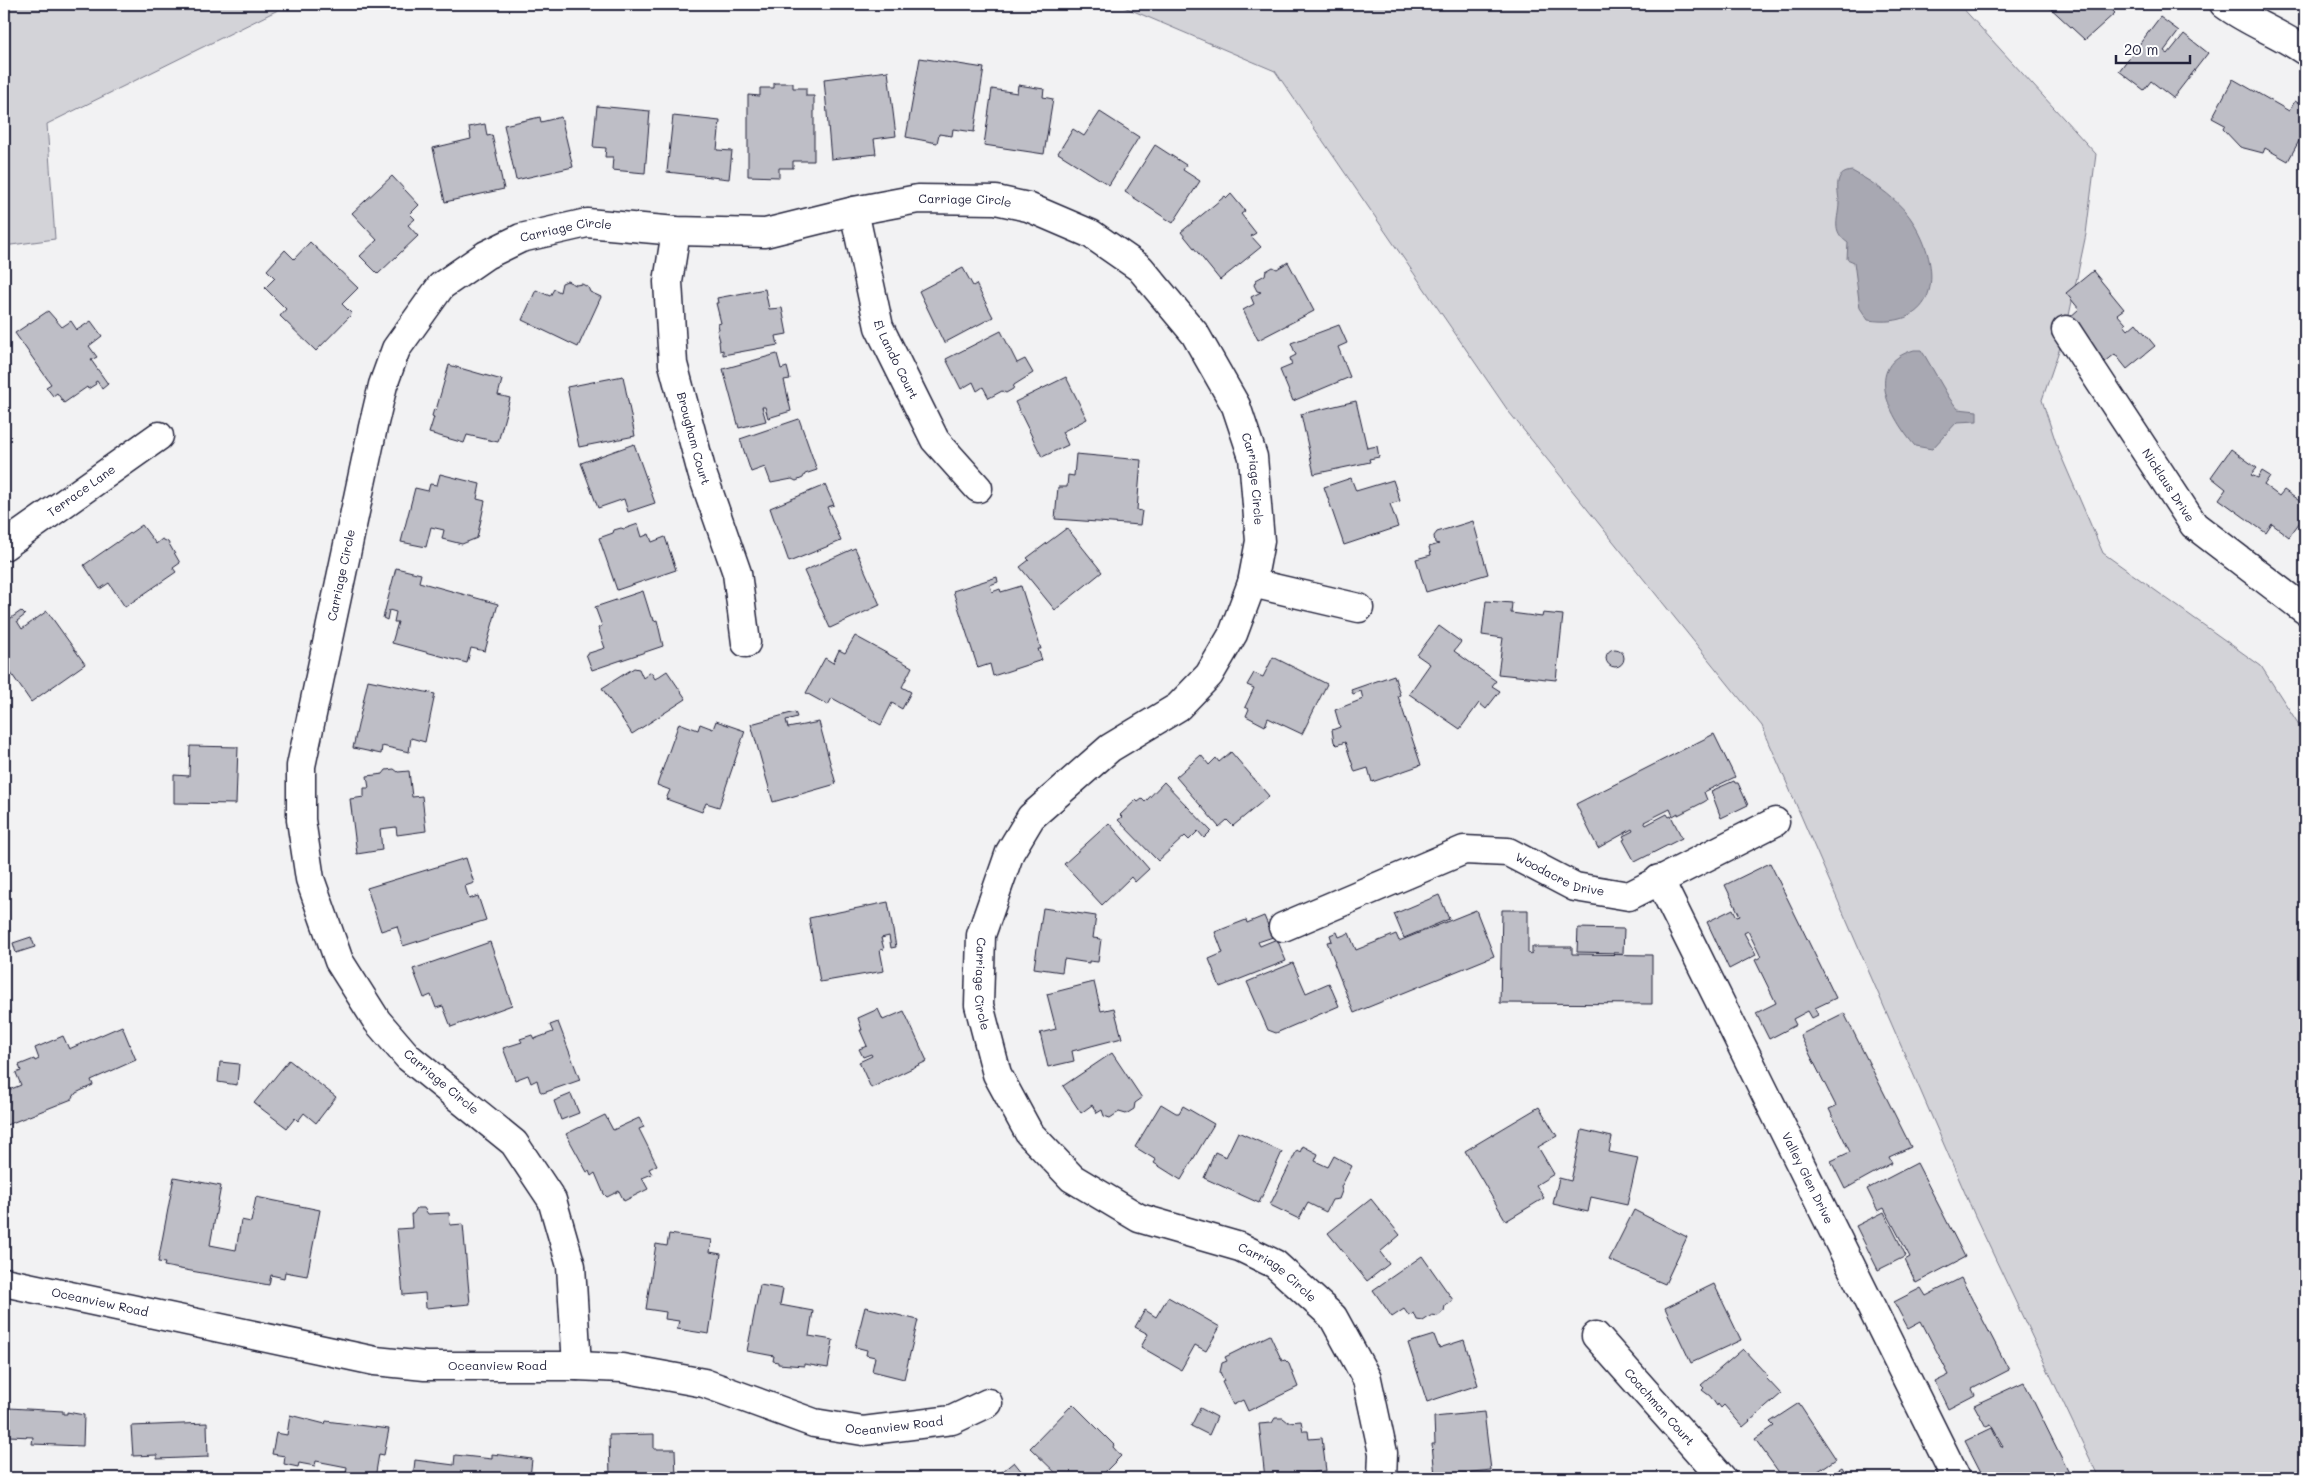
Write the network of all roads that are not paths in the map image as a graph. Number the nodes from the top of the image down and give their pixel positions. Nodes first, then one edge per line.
1 (2224, 4) edge
2 (2305, 51) edge
3 (854, 211) junction
4 (676, 231) junction
5 (2066, 330) dead end
6 (159, 436) dead end
7 (978, 488) dead end
8 (4, 546) edge
9 (1252, 583) junction
10 (1359, 608) dead end
11 (2305, 610) edge
12 (746, 643) dead end
13 (1775, 822) dead end
14 (1659, 879) junction
15 (1283, 927) dead end
16 (4, 1282) edge
17 (1596, 1336) dead end
18 (577, 1366) junction
19 (988, 1403) dead end
20 (1382, 1478) edge
21 (1722, 1478) edge
22 (1956, 1478) edge

1 - 2 street
3 - 4 street, Carriage Circle
3 - 7 street, El Lando Court
3 - 9 street, Carriage Circle
4 - 12 street, Brougham Court
4 - 18 street, Carriage Circle
5 - 11 street, Nicklaus Drive
6 - 8 street, Terrace Lane
9 - 10 street
9 - 20 street, Carriage Circle
13 - 14 street, Woodacre Drive
14 - 15 street, Woodacre Drive
14 - 22 street, Valley Glen Drive
16 - 18 street, Oceanview Road
17 - 21 street, Coachman Court
18 - 19 street, Oceanview Road

